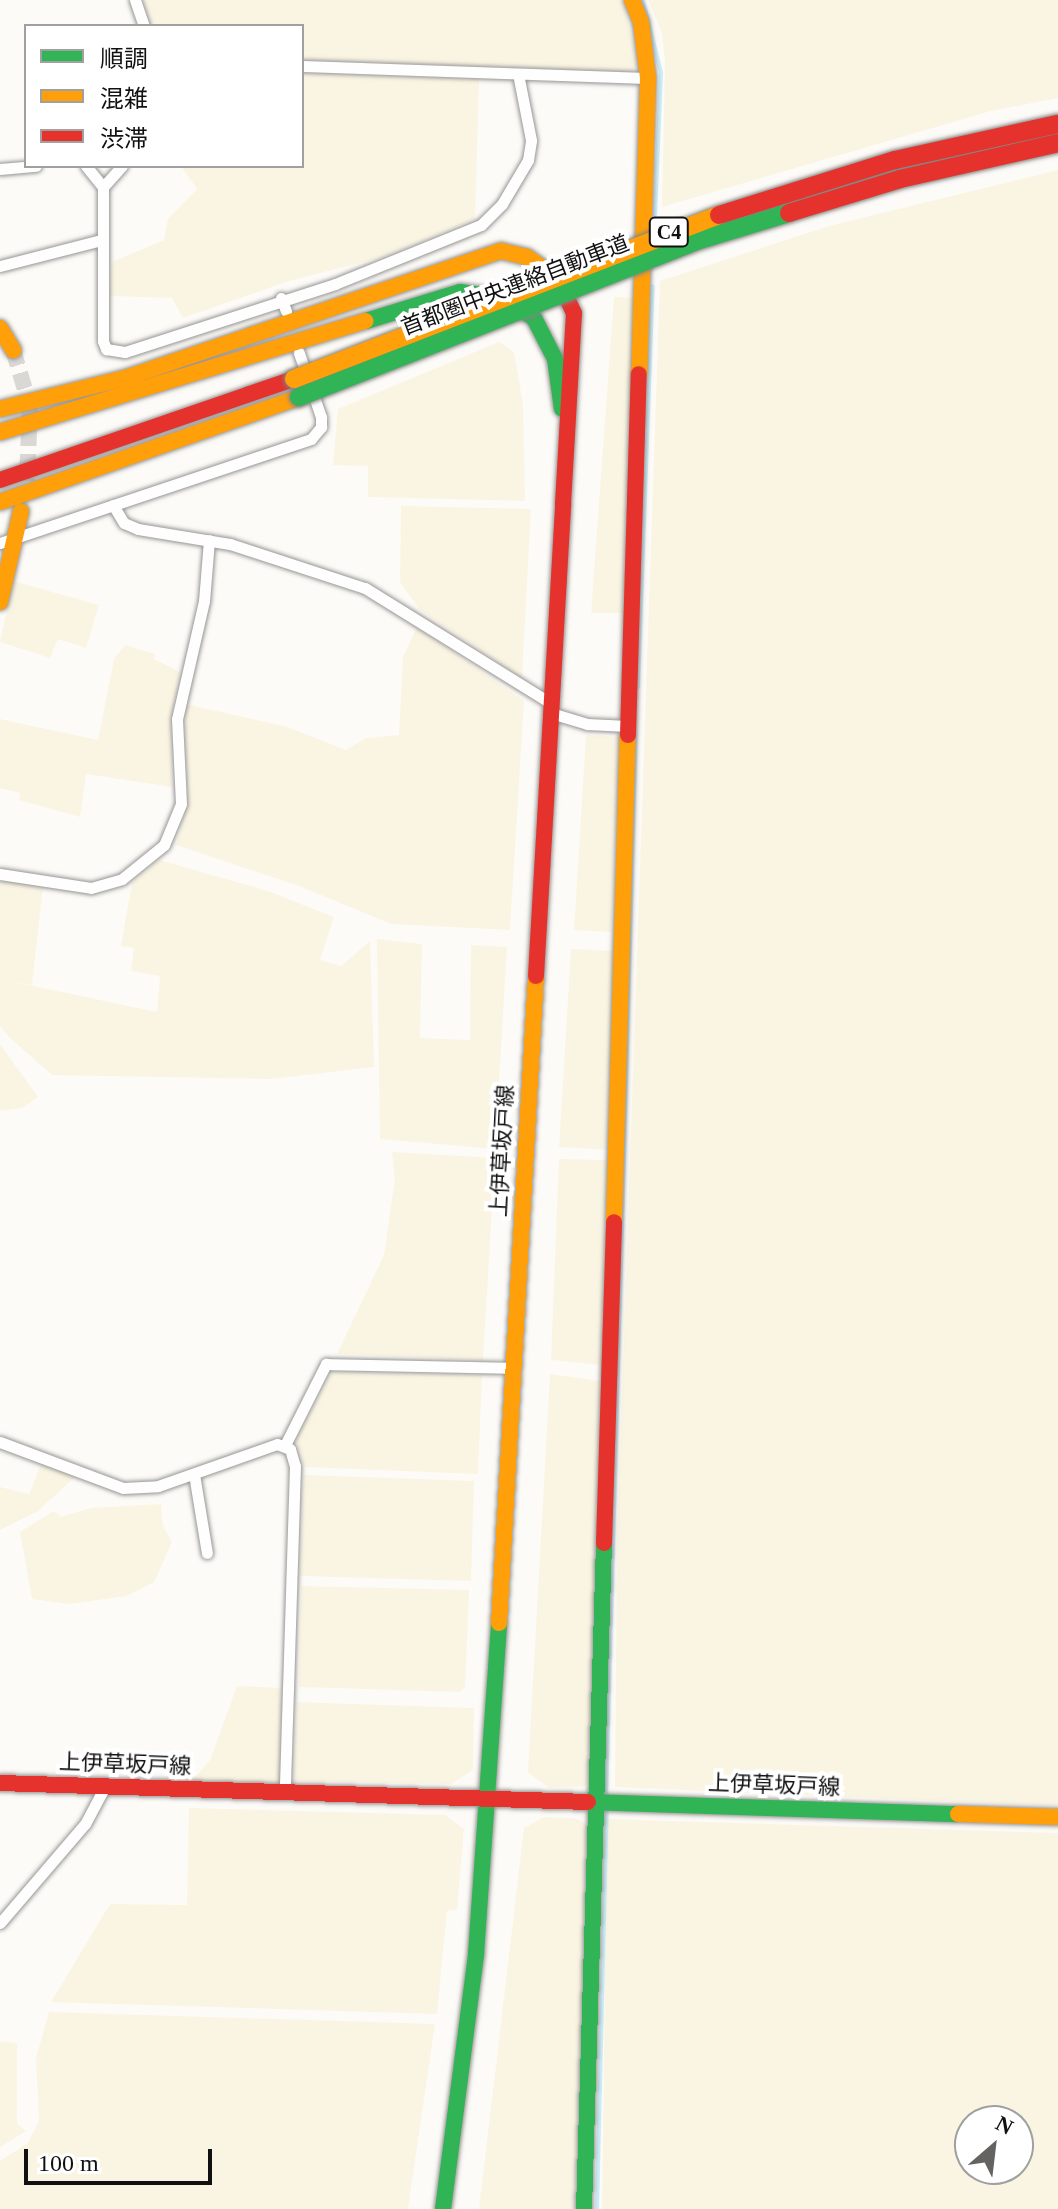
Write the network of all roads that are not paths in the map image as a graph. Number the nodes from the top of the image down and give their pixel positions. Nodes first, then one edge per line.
1 (135, 0) edge
2 (632, 0) edge
3 (143, 24) edge
4 (304, 66) edge
5 (518, 74) junction
6 (648, 78) junction
7 (1058, 124) edge
8 (1058, 143) edge
9 (24, 167) edge
10 (88, 168) edge
11 (120, 168) edge
12 (0, 169) edge
13 (103, 187) junction
14 (101, 240) junction
15 (0, 266) edge
16 (281, 298) junction
17 (286, 311) dead end
18 (0, 328) edge
19 (13, 350) tunnel mouth
20 (299, 353) dead end
21 (0, 409) edge
22 (0, 432) edge
23 (0, 480) edge
24 (0, 502) edge
25 (113, 505) junction
26 (563, 505) junction
27 (21, 511) dead end
28 (209, 540) junction
29 (8, 541) edge
30 (0, 602) edge
31 (552, 708) junction
32 (628, 726) junction
33 (0, 874) edge
34 (514, 1368) junction
35 (0, 1442) edge
36 (285, 1445) junction
37 (194, 1474) junction
38 (207, 1553) dead end
39 (0, 1783) edge
40 (104, 1789) junction
41 (285, 1793) junction
42 (489, 1800) junction
43 (595, 1804) junction
44 (1058, 1817) edge
45 (0, 1903) edge
46 (12, 1910) junction
47 (0, 1923) edge
48 (443, 2209) edge
49 (584, 2209) edge

1 - 3 street
2 - 6 main road
4 - 5 street
5 - 6 street
5 - 16 street
6 - 32 main road
7 - 23 main road, 首都圏中央連絡自動車道 / C4, bridge
8 - 24 main road, 首都圏中央連絡自動車道 / C4, bridge
9 - 12 street
10 - 13 street
11 - 13 street
13 - 14 street
14 - 15 street
14 - 16 street
16 - 17 street
18 - 19 main road
20 - 25 street
21 - 26 main road
22 - 26 main road
25 - 28 street
25 - 29 street
26 - 31 main road, 上伊草坂戸線
27 - 29 main road
28 - 31 street
28 - 33 street
29 - 30 main road
31 - 32 street
31 - 34 main road, 上伊草坂戸線
32 - 43 main road
34 - 36 street
34 - 42 main road, 上伊草坂戸線
35 - 37 street
36 - 37 street
36 - 41 street
37 - 38 street
39 - 40 main road, 上伊草坂戸線
40 - 41 main road, 上伊草坂戸線
40 - 46 street
41 - 42 main road, 上伊草坂戸線
42 - 43 main road, 上伊草坂戸線
42 - 48 main road
43 - 44 main road, 上伊草坂戸線
43 - 49 main road
45 - 46 street
46 - 47 street

